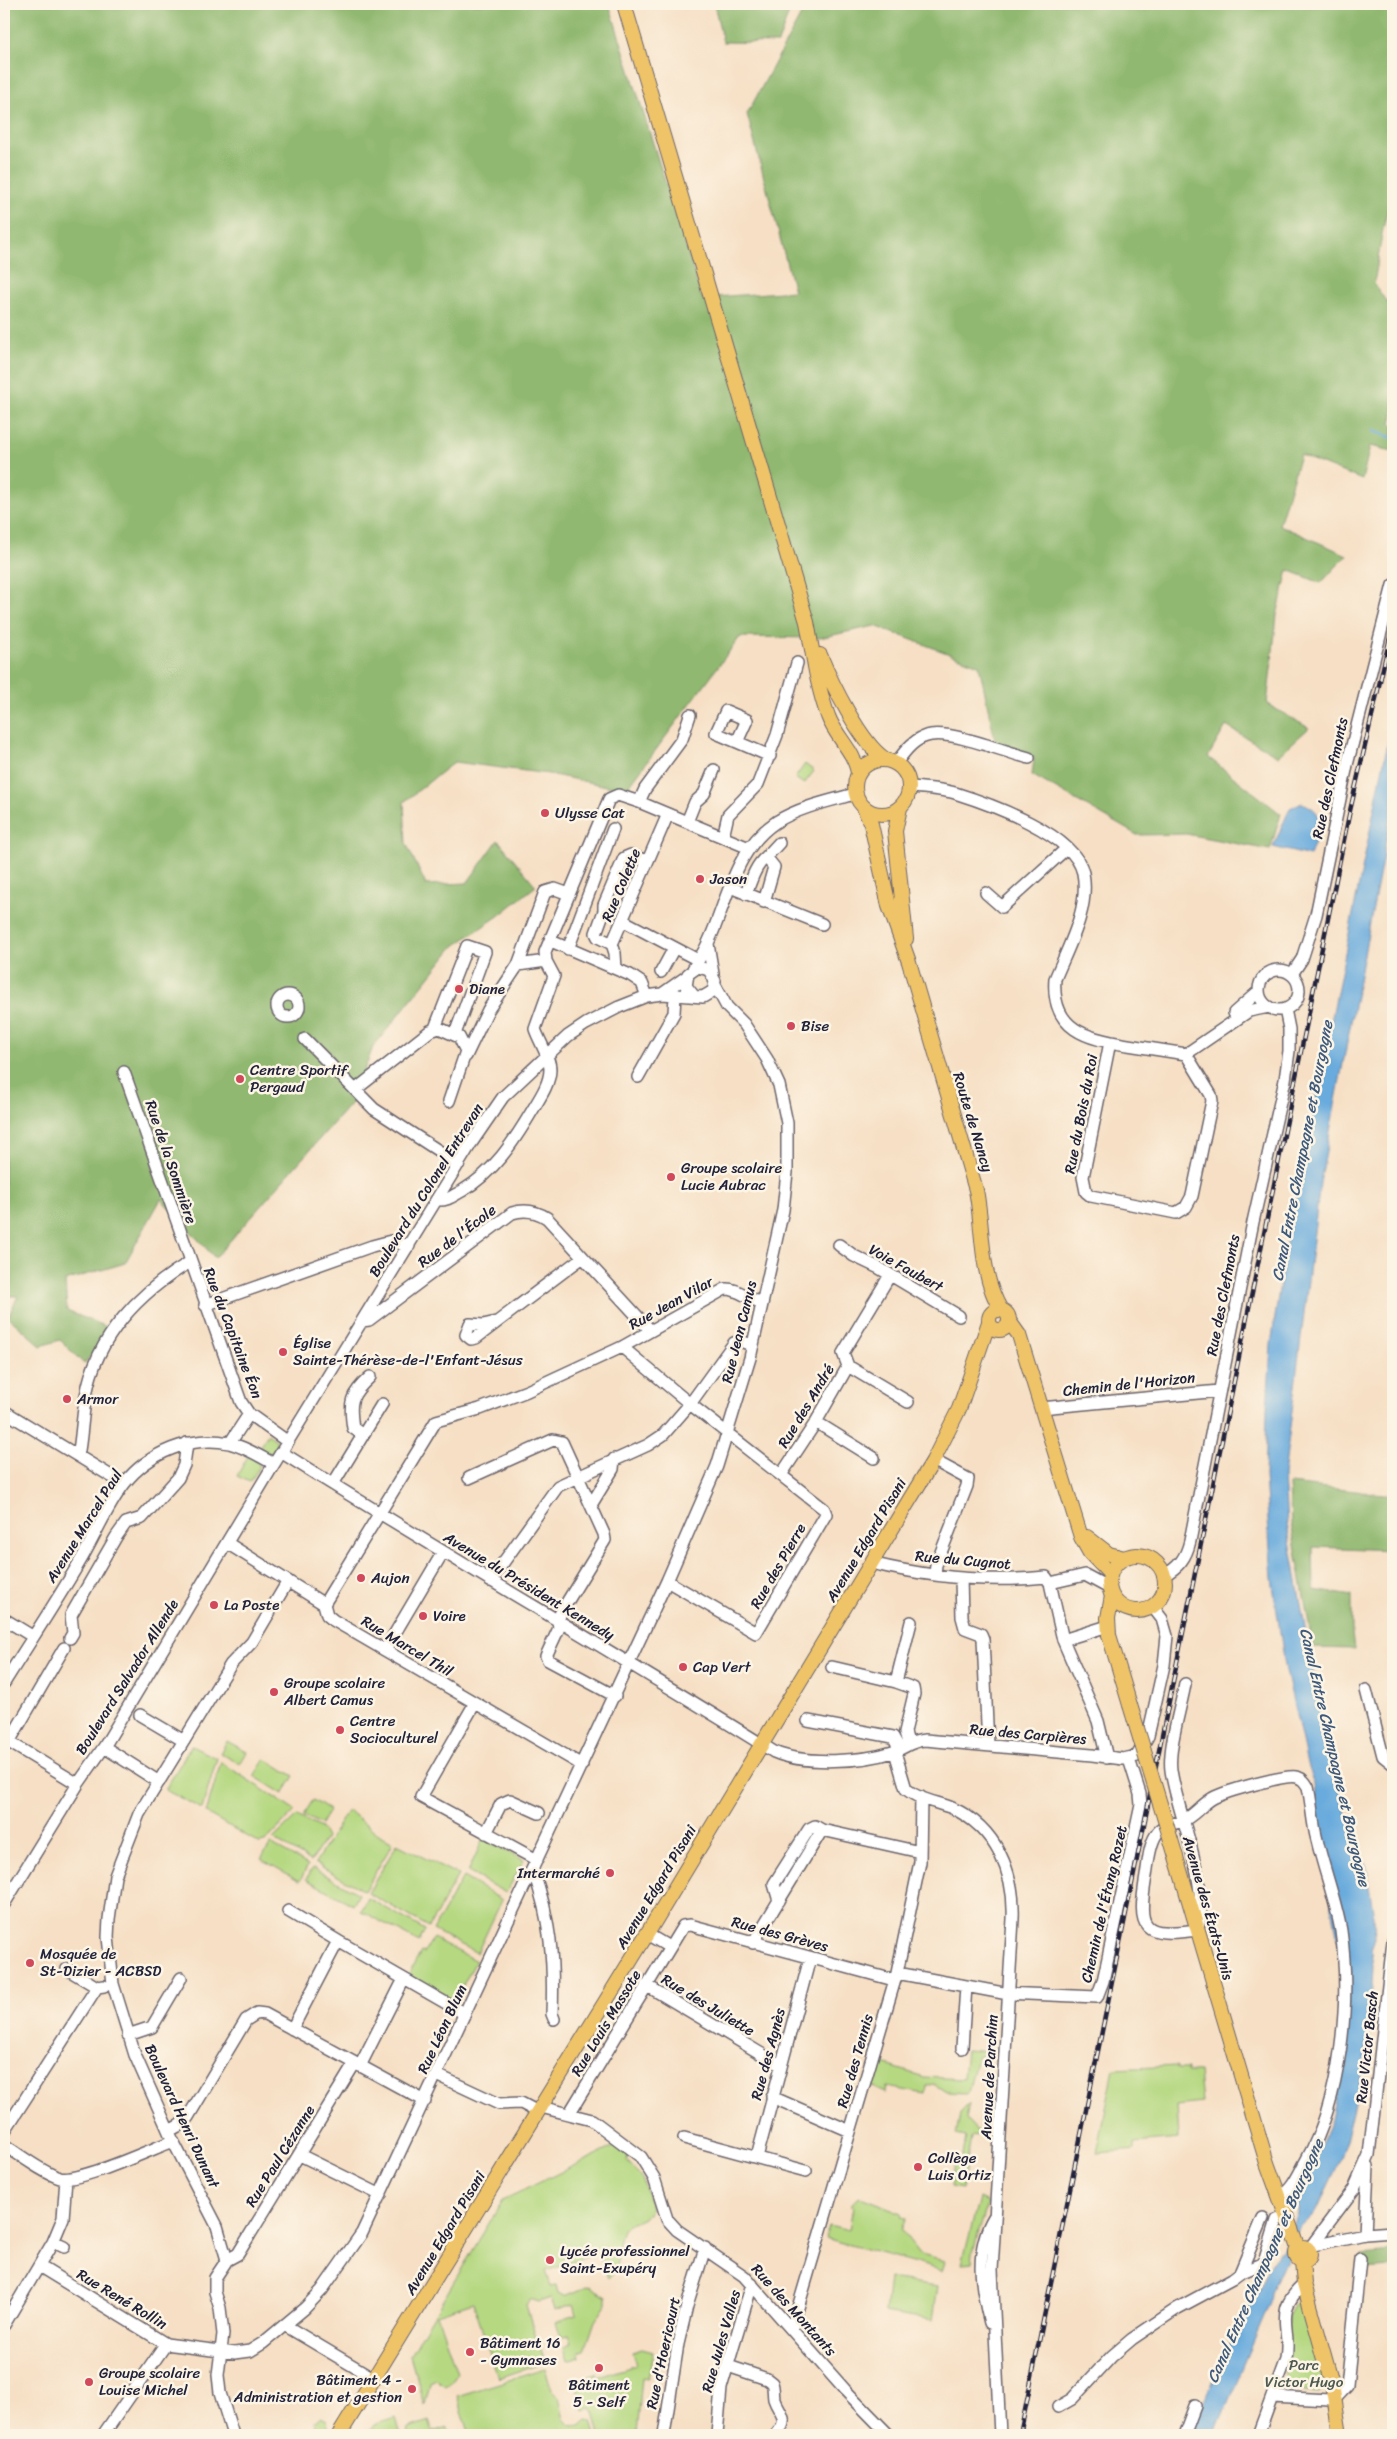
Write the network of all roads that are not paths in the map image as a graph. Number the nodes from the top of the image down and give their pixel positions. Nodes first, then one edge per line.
1 (624, 4) edge
2 (1393, 585) edge
3 (807, 622) junction
4 (798, 662) dead end
5 (690, 716) dead end
6 (738, 742) dead end
7 (770, 756) junction
8 (1029, 758) dead end
9 (890, 761) junction
10 (714, 770) dead end
11 (858, 774) junction
12 (910, 787) junction
13 (855, 794) junction
14 (639, 802) junction
15 (864, 808) junction
16 (900, 808) junction
17 (668, 814) junction
18 (687, 822) junction
19 (614, 830) dead end
20 (723, 837) junction
21 (779, 843) dead end
22 (749, 848) junction
23 (1067, 848) junction
24 (766, 857) junction
25 (646, 861) junction
26 (730, 887) junction
27 (986, 893) dead end
28 (569, 894) junction
29 (746, 894) junction
30 (764, 902) junction
31 (622, 920) junction
32 (822, 924) dead end
33 (551, 941) junction
34 (612, 944) junction
35 (708, 944) junction
36 (674, 948) junction
37 (568, 949) junction
38 (546, 961) junction
39 (909, 962) junction
40 (518, 965) junction
41 (616, 969) junction
42 (692, 969) junction
43 (661, 972) dead end
44 (1292, 974) junction
45 (714, 979) junction
46 (1259, 990) junction
47 (662, 994) junction
48 (675, 995) junction
49 (646, 996) junction
50 (698, 997) junction
51 (727, 1007) junction
52 (1269, 1007) junction
53 (1285, 1009) junction
54 (435, 1028) junction
55 (455, 1034) junction
56 (1211, 1035) junction
57 (305, 1039) dead end
58 (1110, 1042) junction
59 (1186, 1054) junction
60 (466, 1056) junction
61 (546, 1058) junction
62 (124, 1072) dead end
63 (638, 1077) dead end
64 (355, 1090) junction
65 (450, 1101) dead end
66 (459, 1164) junction
67 (437, 1200) junction
68 (839, 1245) dead end
69 (409, 1246) junction
70 (583, 1257) junction
71 (190, 1262) junction
72 (890, 1275) junction
73 (762, 1302) junction
74 (205, 1305) junction
75 (959, 1316) dead end
76 (362, 1321) junction
77 (998, 1321) junction
78 (496, 1322) dead end
79 (650, 1330) junction
80 (752, 1345) junction
81 (622, 1347) junction
82 (848, 1366) junction
83 (370, 1377) dead end
84 (1219, 1391) junction
85 (908, 1402) dead end
86 (382, 1404) dead end
87 (690, 1404) junction
88 (1041, 1408) junction
89 (4, 1411) edge
90 (249, 1414) junction
91 (816, 1422) junction
92 (728, 1434) junction
93 (363, 1435) junction
94 (288, 1442) junction
95 (230, 1443) junction
96 (188, 1444) junction
97 (281, 1452) junction
98 (78, 1456) junction
99 (874, 1458) dead end
100 (614, 1459) junction
101 (933, 1460) junction
102 (274, 1464) junction
103 (781, 1475) junction
104 (578, 1477) junction
105 (469, 1478) dead end
106 (124, 1484) junction
107 (333, 1484) junction
108 (591, 1505) junction
109 (381, 1513) junction
110 (826, 1514) joint
111 (1078, 1528) junction
112 (227, 1543) junction
113 (443, 1552) junction
114 (1124, 1558) junction
115 (871, 1563) junction
116 (935, 1575) junction
117 (1163, 1576) junction
118 (961, 1578) junction
119 (490, 1581) junction
120 (667, 1581) junction
121 (288, 1582) junction
122 (1050, 1583) junction
123 (1110, 1586) junction
124 (324, 1604) junction
125 (1152, 1606) junction
126 (1126, 1609) junction
127 (4, 1619) edge
128 (558, 1621) junction
129 (911, 1622) dead end
130 (1108, 1626) junction
131 (32, 1636) junction
132 (1063, 1640) junction
133 (1112, 1644) junction
134 (385, 1650) junction
135 (630, 1663) junction
136 (832, 1667) dead end
137 (896, 1682) junction
138 (4, 1683) edge
139 (1185, 1684) dead end
140 (1366, 1690) dead end
141 (614, 1696) junction
142 (474, 1703) junction
143 (140, 1715) dead end
144 (808, 1721) dead end
145 (6, 1740) edge
146 (184, 1741) junction
147 (762, 1744) junction
148 (988, 1745) junction
149 (104, 1747) junction
150 (901, 1748) junction
151 (1107, 1758) junction
152 (1129, 1759) junction
153 (1393, 1764) edge
154 (582, 1765) junction
155 (159, 1782) junction
156 (78, 1784) junction
157 (921, 1797) junction
158 (538, 1813) dead end
159 (1184, 1821) junction
160 (486, 1833) junction
161 (920, 1852) junction
162 (535, 1865) junction
163 (4, 1904) edge
164 (288, 1911) dead end
165 (1199, 1924) junction
166 (647, 1934) junction
167 (1393, 1941) edge
168 (338, 1942) junction
169 (753, 1943) junction
170 (669, 1947) junction
171 (810, 1958) junction
172 (67, 1969) dead end
173 (896, 1976) junction
174 (181, 1978) dead end
175 (404, 1979) junction
176 (113, 1984) junction
177 (646, 1985) junction
178 (966, 1986) junction
179 (97, 1987) junction
180 (1008, 1993) junction
181 (465, 2014) junction
182 (554, 2019) dead end
183 (292, 2029) junction
184 (1388, 2031) edge
185 (128, 2035) junction
186 (962, 2048) dead end
187 (357, 2064) junction
188 (780, 2065) junction
189 (437, 2075) junction
190 (772, 2096) junction
191 (425, 2101) junction
192 (539, 2109) junction
193 (569, 2114) junction
194 (850, 2131) junction
195 (4, 2132) edge
196 (171, 2136) junction
197 (684, 2138) dead end
198 (4, 2145) edge
199 (300, 2155) junction
200 (1369, 2155) junction
201 (757, 2157) junction
202 (806, 2171) dead end
203 (66, 2179) junction
204 (381, 2195) junction
205 (1279, 2196) junction
206 (1286, 2217) junction
207 (1262, 2218) dead end
208 (1393, 2232) edge
209 (1365, 2234) junction
210 (53, 2242) junction
211 (64, 2247) dead end
212 (705, 2248) junction
213 (1304, 2249) junction
214 (1360, 2259) dead end
215 (227, 2260) junction
216 (38, 2266) junction
217 (1240, 2272) junction
218 (752, 2284) junction
219 (1304, 2284) junction
220 (4, 2325) edge
221 (286, 2326) junction
222 (792, 2328) junction
223 (166, 2344) junction
224 (222, 2352) junction
225 (728, 2366) junction
226 (375, 2379) junction
227 (1272, 2397) junction
228 (1335, 2399) junction
229 (1058, 2406) dead end
230 (1195, 2406) dead end
231 (103, 2435) edge
232 (233, 2435) edge
233 (339, 2435) edge
234 (664, 2435) edge
235 (717, 2435) edge
236 (776, 2435) edge
237 (889, 2435) edge
238 (1000, 2435) edge
239 (1184, 2435) edge
240 (1258, 2435) edge
241 (1340, 2435) edge

1 - 3 main road
2 - 44 street, Rue des Clefmonts
3 - 9 main road
3 - 11 main road
4 - 7 street
5 - 14 street
6 - 7 street
7 - 20 street
8 - 9 street
9 - 11 main road
9 - 12 main road
10 - 18 street
11 - 13 main road
12 - 16 main road
12 - 23 street
13 - 15 main road
13 - 22 street, Boulevard du Colonel Entrevan
14 - 17 street
14 - 28 street
15 - 16 main road
15 - 39 main road, Route de Nancy
16 - 39 main road, Route de Nancy
17 - 18 street
17 - 25 street, Rue Colette
18 - 20 street
19 - 37 street
20 - 22 street
21 - 24 street
22 - 26 street, Boulevard du Colonel Entrevan
23 - 27 street
23 - 58 street
24 - 29 street
24 - 30 street
25 - 31 street, Rue Colette
25 - 34 street
26 - 29 street
26 - 35 street, Boulevard du Colonel Entrevan
28 - 33 street
28 - 40 street
29 - 30 street
30 - 32 street
31 - 34 street, Rue Colette
31 - 36 street
33 - 37 street
33 - 38 street
34 - 41 street, Rue Colette
35 - 42 street, Boulevard du Colonel Entrevan
35 - 45 street
36 - 42 street
36 - 43 street
37 - 41 street
38 - 40 street
38 - 61 street
39 - 77 main road, Route de Nancy
40 - 60 street
41 - 49 street
42 - 45 street
42 - 47 street, Boulevard du Colonel Entrevan
42 - 50 street
44 - 46 street
44 - 53 street
45 - 50 street
45 - 51 street, Rue Jean Camus
46 - 52 street
46 - 56 street
47 - 48 street, Boulevard du Colonel Entrevan
47 - 49 street, Boulevard du Colonel Entrevan
48 - 50 street, Boulevard du Colonel Entrevan
48 - 63 street
49 - 61 street, Boulevard du Colonel Entrevan
50 - 51 street, Rue Jean Camus
51 - 73 street, Rue Jean Camus
52 - 53 street
52 - 56 street
53 - 84 street, Rue des Clefmonts
54 - 55 street
54 - 55 street
54 - 64 street
55 - 60 street
56 - 59 street
57 - 64 street
58 - 59 street
58 - 59 street, Rue du Bois du Roi
60 - 65 street
61 - 66 street, Boulevard du Colonel Entrevan
61 - 67 street
62 - 71 street, Rue de la Sommière
64 - 66 street
66 - 67 street, Boulevard du Colonel Entrevan
67 - 69 street, Boulevard du Colonel Entrevan
68 - 72 street, Voie Faubert
69 - 74 street
69 - 76 street, Boulevard du Colonel Entrevan
70 - 76 street, Rue de l'École
70 - 78 street
70 - 79 street, Rue de l'École
71 - 74 street, Rue du Capitaine Éon
71 - 98 street
72 - 75 street, Voie Faubert
72 - 82 street, Rue des André
73 - 79 street, Rue Jean Vilar
73 - 80 street, Rue Jean Camus
74 - 90 street, Rue du Capitaine Éon
76 - 94 street, Boulevard du Colonel Entrevan
77 - 88 main road, Route de Nancy
77 - 101 main road, Avenue Edgard Pisani
79 - 81 street, Rue Jean Vilar
80 - 87 street
80 - 92 street, Rue Jean Camus
81 - 87 street, Rue Jean Vilar
81 - 109 street, Rue Jean Vilar
82 - 85 street
82 - 91 street, Rue des André
83 - 93 street
84 - 88 street, Chemin de l'Horizon
84 - 117 street, Rue des Clefmonts
86 - 93 street
87 - 92 street, Rue Jean Vilar
87 - 100 street
88 - 111 main road, Route de Nancy
89 - 98 street
90 - 94 street
90 - 95 street
91 - 99 street
91 - 103 street, Rue des André
92 - 103 street, Rue Jean Vilar
92 - 120 street, Rue Jean Camus
93 - 107 street
94 - 97 street, Boulevard du Colonel Entrevan
95 - 96 street, Avenue Marcel Paul
95 - 102 street
96 - 106 street, Avenue Marcel Paul
96 - 145 street
97 - 102 street, Boulevard du Colonel Entrevan
97 - 107 street, Avenue du Président Kennedy
98 - 106 street
100 - 104 street
100 - 108 street
101 - 115 main road, Avenue Edgard Pisani
101 - 116 street
102 - 112 street, Boulevard Salvador Allende
103 - 110 street, Rue Jean Vilar
104 - 105 street
104 - 108 street
104 - 119 street
106 - 131 street, Avenue Marcel Paul
107 - 109 street, Avenue du Président Kennedy
108 - 128 street
109 - 113 street, Avenue du Président Kennedy
109 - 124 street, Rue Jean Vilar
110 - 120 street, Rue des Pierre
111 - 114 main road
111 - 123 main road, Route de Nancy
112 - 121 street, Rue Marcel Thil
112 - 149 street, Boulevard Salvador Allende
113 - 119 street, Avenue du Président Kennedy
113 - 134 street
114 - 117 main road
114 - 123 main road
115 - 116 street, Rue du Cugnot
115 - 147 main road, Avenue Edgard Pisani
116 - 118 street, Rue du Cugnot
117 - 125 main road
118 - 122 street, Rue du Cugnot
118 - 148 street
119 - 128 street, Avenue du Président Kennedy
120 - 135 street, Rue Jean Camus
121 - 124 street, Rue Marcel Thil
121 - 146 street, Boulevard Henri Dunant
122 - 123 street, Rue du Cugnot
122 - 132 street
123 - 126 main road
123 - 130 main road, Avenue des États-Unis
124 - 134 street, Rue Marcel Thil
125 - 126 main road
125 - 152 street
126 - 133 main road, Avenue des États-Unis
127 - 131 street
128 - 135 street, Avenue du Président Kennedy
128 - 141 street
129 - 137 street
130 - 132 street
130 - 133 main road, Avenue des États-Unis
131 - 138 street, Avenue Marcel Paul
132 - 151 street
133 - 165 main road, Avenue des États-Unis, bridge
134 - 142 street, Rue Marcel Thil
135 - 141 street, Rue Léon Blum
135 - 147 street, Avenue du Président Kennedy
136 - 137 street
137 - 150 street
139 - 159 street
140 - 153 street
141 - 154 street, Rue Léon Blum
142 - 154 street, Rue Marcel Thil
142 - 160 street
143 - 146 street
144 - 150 street
145 - 156 street
146 - 155 street, Boulevard Henri Dunant
147 - 150 street, Rue des Carpières
147 - 166 main road, Avenue Edgard Pisani
148 - 150 street, Rue des Carpières
148 - 151 street, Rue des Carpières
149 - 155 street
149 - 156 street, Boulevard Salvador Allende
150 - 157 street
151 - 152 street, Rue des Carpières
152 - 180 street, Chemin de l'Étang Rozet
154 - 162 street, Rue Léon Blum
155 - 176 street, Boulevard Henri Dunant
156 - 163 street, Boulevard Salvador Allende
157 - 161 street, Rue des Tennis
157 - 180 street, Avenue de Parchim
158 - 160 street
159 - 165 street
159 - 165 street
159 - 205 street
160 - 162 street
161 - 169 street
161 - 173 street, Rue des Tennis
162 - 181 street, Rue Léon Blum
162 - 182 street
164 - 168 street
165 - 205 main road, Avenue des États-Unis
166 - 170 street
166 - 192 main road, Avenue Edgard Pisani
167 - 184 street, Rue Victor Basch
168 - 175 street
168 - 183 street
169 - 170 street, Rue des Grèves
169 - 171 street, Rue des Grèves
170 - 177 street, Rue Louis Massote
171 - 173 street, Rue des Grèves
171 - 188 street, Rue des Agnès
172 - 179 street
173 - 178 street, Rue des Grèves
173 - 194 street, Rue des Tennis
174 - 185 street
175 - 181 street
175 - 187 street, Rue Paul Cézanne
176 - 179 street
176 - 185 street, Boulevard Henri Dunant
177 - 188 street, Rue des Juliette
177 - 193 street, Rue Louis Massote
178 - 180 street, Rue des Grèves
178 - 186 street
179 - 195 street
180 - 238 street, Avenue de Parchim
181 - 189 street, Rue Léon Blum
183 - 187 street
183 - 196 street
184 - 200 street, Rue Victor Basch
185 - 196 street, Boulevard Henri Dunant
187 - 191 street
187 - 199 street, Rue Paul Cézanne
188 - 190 street, Rue des Agnès
189 - 191 street, Rue Léon Blum
189 - 192 street, Rue des Montants
190 - 194 street
190 - 201 street, Rue des Agnès
191 - 204 street, Rue Léon Blum
192 - 193 street, Rue des Montants
192 - 226 main road, Avenue Edgard Pisani
193 - 212 street, Rue des Montants
194 - 222 street, Rue des Tennis
196 - 203 street
196 - 215 street, Boulevard Henri Dunant
197 - 201 street
198 - 203 street
199 - 204 street
199 - 215 street, Rue Paul Cézanne
200 - 209 street, Rue Victor Basch
200 - 213 street, Rue Victor Basch
201 - 202 street
203 - 210 street
204 - 221 street, Rue Léon Blum
205 - 206 main road, Avenue des États-Unis
206 - 213 main road, Avenue des États-Unis
206 - 217 street
207 - 217 street
208 - 209 street
209 - 213 street
210 - 211 street
210 - 216 street
212 - 218 street, Rue des Montants
212 - 234 street, Rue d'Hoericourt
213 - 219 main road, Avenue des États-Unis
214 - 228 street
215 - 224 street
216 - 220 street
216 - 223 street, Rue René Rollin
217 - 229 street
218 - 222 street, Rue des Montants
218 - 225 street, Rue Jules Valles
219 - 227 street
219 - 228 main road, Avenue des États-Unis
221 - 224 street, Rue Léon Blum
221 - 226 street
222 - 237 street, Rue des Montants
223 - 224 street, Rue René Rollin
223 - 231 street
224 - 232 street
225 - 235 street, Rue Jules Valles
225 - 236 street
226 - 233 main road, Avenue Edgard Pisani
227 - 228 street
227 - 240 street
228 - 241 main road, Avenue des États-Unis
230 - 239 street

